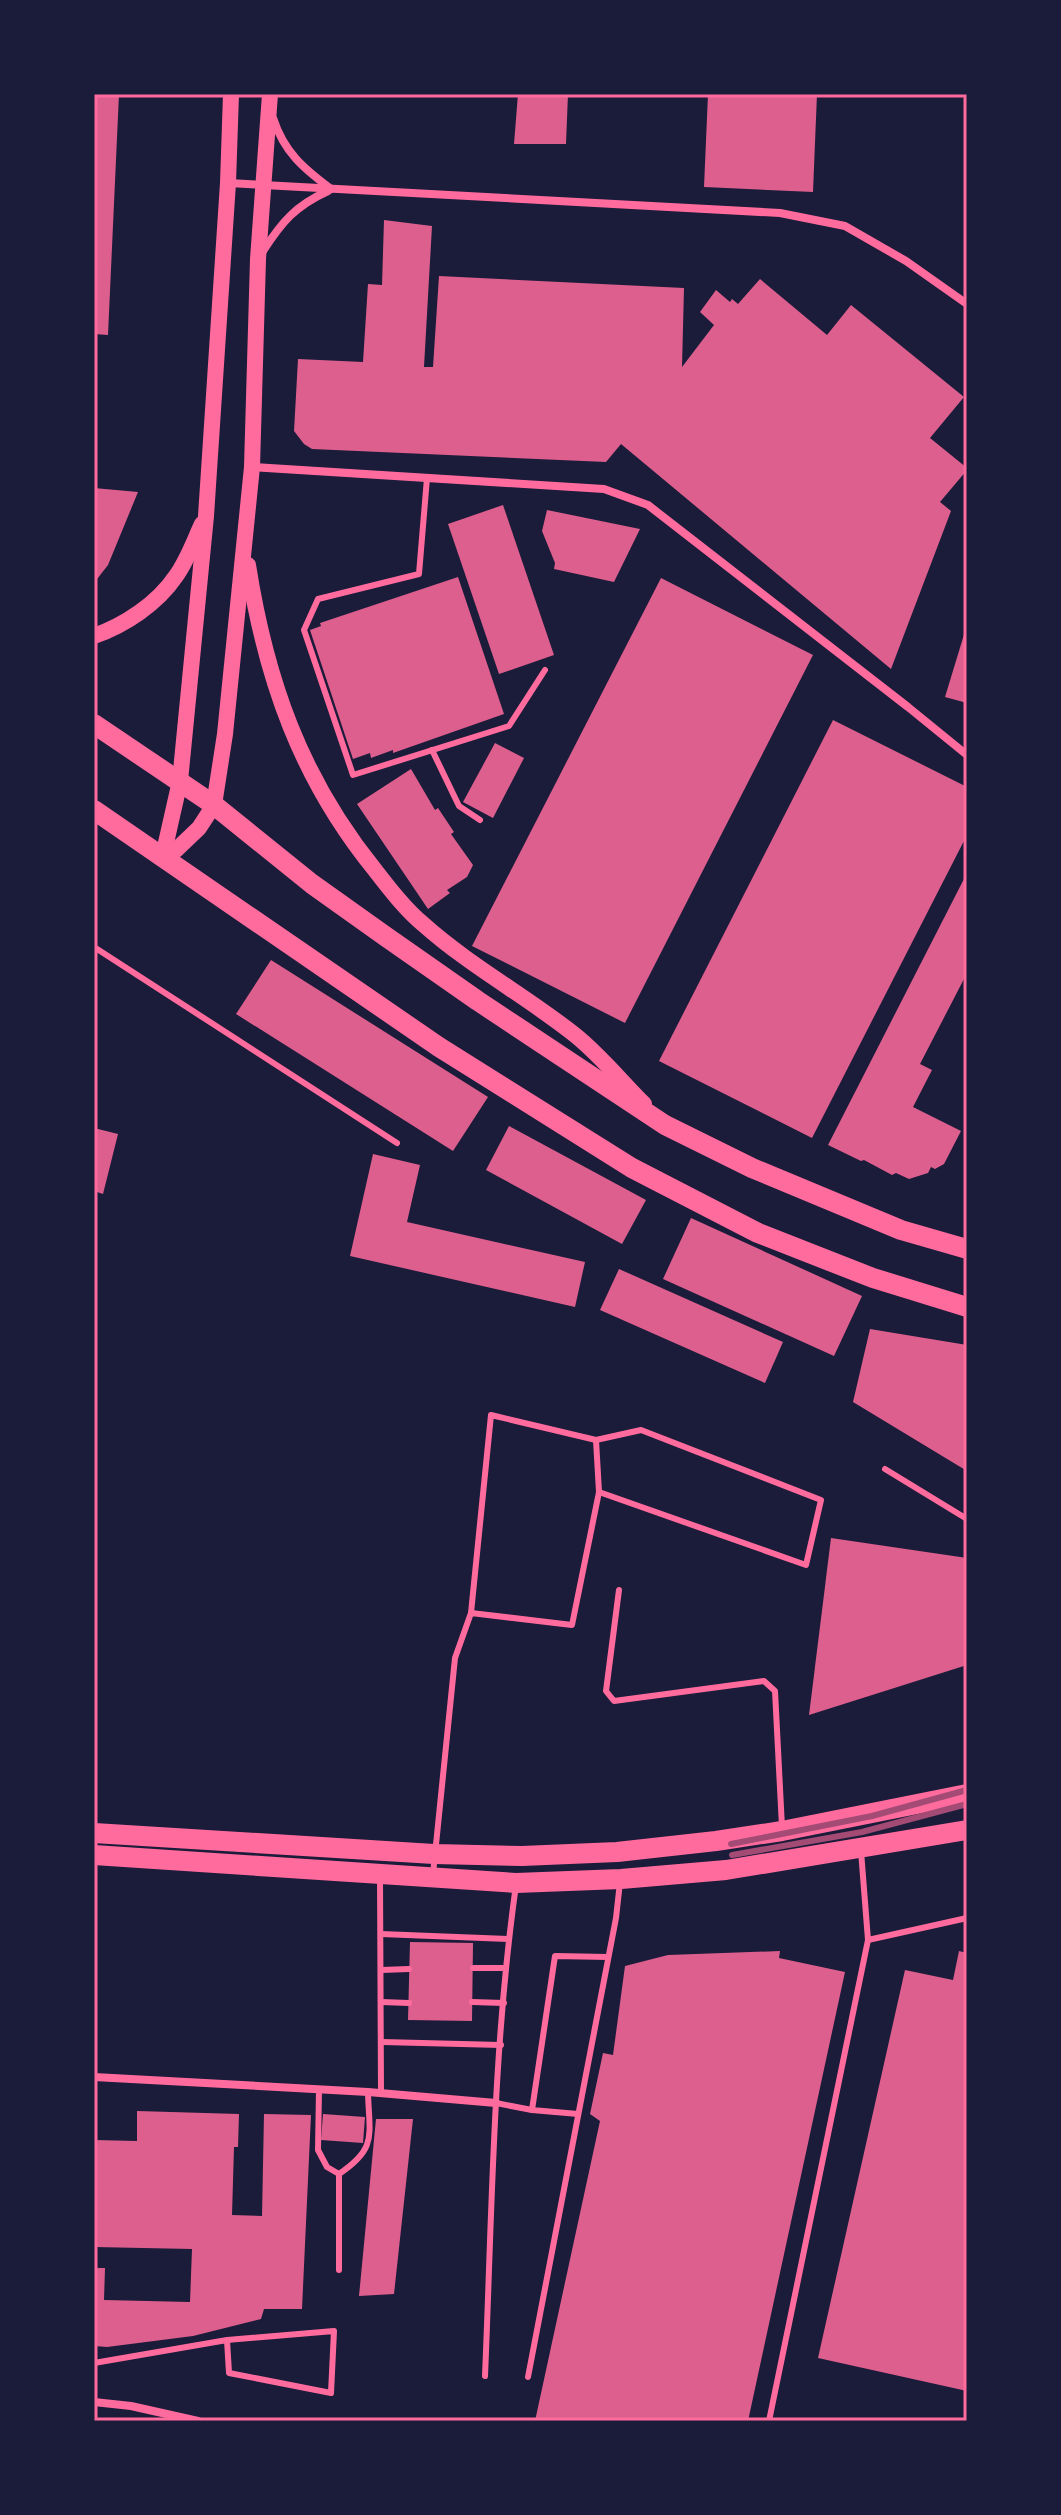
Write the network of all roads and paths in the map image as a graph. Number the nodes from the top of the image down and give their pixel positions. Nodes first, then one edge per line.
1 (231, 94) edge
2 (270, 99) edge
3 (228, 183) junction
4 (265, 186) junction
5 (332, 189) junction
6 (258, 259) junction
7 (967, 304) edge
8 (252, 467) junction
9 (427, 478) junction
10 (206, 516) junction
11 (244, 540) junction
12 (94, 636) edge
13 (545, 670) dead end
14 (94, 724) edge
15 (432, 750) junction
16 (967, 755) edge
17 (180, 781) junction
18 (214, 805) junction
19 (94, 810) edge
20 (480, 820) dead end
21 (163, 856) junction
22 (94, 947) edge
23 (665, 1125) junction
24 (397, 1143) dead end
25 (967, 1249) edge
26 (967, 1307) edge
27 (596, 1440) junction
28 (885, 1469) dead end
29 (599, 1492) junction
30 (967, 1519) edge
31 (619, 1590) dead end
32 (471, 1613) junction
33 (967, 1794) edge
34 (967, 1830) edge
35 (782, 1831) junction
36 (94, 1833) edge
37 (861, 1847) junction
38 (434, 1854) junction
39 (94, 1855) edge
40 (380, 1874) junction
41 (433, 1878) junction
42 (621, 1879) junction
43 (516, 1883) junction
44 (967, 1918) edge
45 (381, 1934) junction
46 (508, 1939) junction
47 (868, 1940) junction
48 (608, 1957) junction
49 (473, 1968) dead end
50 (506, 1968) junction
51 (409, 1969) dead end
52 (381, 1970) junction
53 (381, 2002) junction
54 (472, 2002) dead end
55 (409, 2003) dead end
56 (504, 2003) junction
57 (382, 2042) junction
58 (501, 2045) junction
59 (94, 2077) edge
60 (319, 2090) junction
61 (368, 2092) junction
62 (381, 2093) junction
63 (496, 2103) junction
64 (532, 2110) junction
65 (578, 2114) junction
66 (339, 2174) junction
67 (339, 2270) dead end
68 (227, 2340) junction
69 (94, 2363) edge
70 (485, 2376) dead end
71 (528, 2377) dead end
72 (94, 2402) edge
73 (198, 2421) edge
74 (769, 2421) edge

1 - 3 main road
2 - 4 main road
2 - 5 street
3 - 4 street
3 - 10 main road
4 - 5 street
4 - 6 main road
5 - 6 street
5 - 7 street
6 - 8 main road
8 - 9 street
8 - 11 main road
9 - 15 lane
9 - 16 street
10 - 12 main road
10 - 17 main road
11 - 18 main road
11 - 23 main road
13 - 15 lane
14 - 17 main road
15 - 20 lane
17 - 18 main road
17 - 21 main road
18 - 21 main road
18 - 23 main road
19 - 21 main road
21 - 26 main road
22 - 24 lane
23 - 25 main road
27 - 29 lane
27 - 29 lane
27 - 32 lane
28 - 30 lane
29 - 32 lane
31 - 35 lane
32 - 38 lane
33 - 35 main road
34 - 37 main road
35 - 38 main road
36 - 38 main road
37 - 42 main road
37 - 47 lane
38 - 41 lane
39 - 40 main road
40 - 41 main road
40 - 45 lane
41 - 43 main road
42 - 43 main road
42 - 48 lane
43 - 46 lane
44 - 47 lane
45 - 46 lane
45 - 52 lane
46 - 50 lane
47 - 74 lane
48 - 64 lane
48 - 65 lane
49 - 50 lane
50 - 56 lane
51 - 52 lane
52 - 53 lane
53 - 55 lane
53 - 57 lane
54 - 56 lane
56 - 58 lane
57 - 58 lane
57 - 62 lane
58 - 63 lane
59 - 60 street
60 - 61 street
60 - 66 lane
61 - 62 street
61 - 66 lane
62 - 63 street
63 - 64 lane
63 - 70 lane
64 - 65 lane
65 - 71 lane
66 - 67 lane
68 - 68 lane
68 - 69 lane
72 - 73 street

